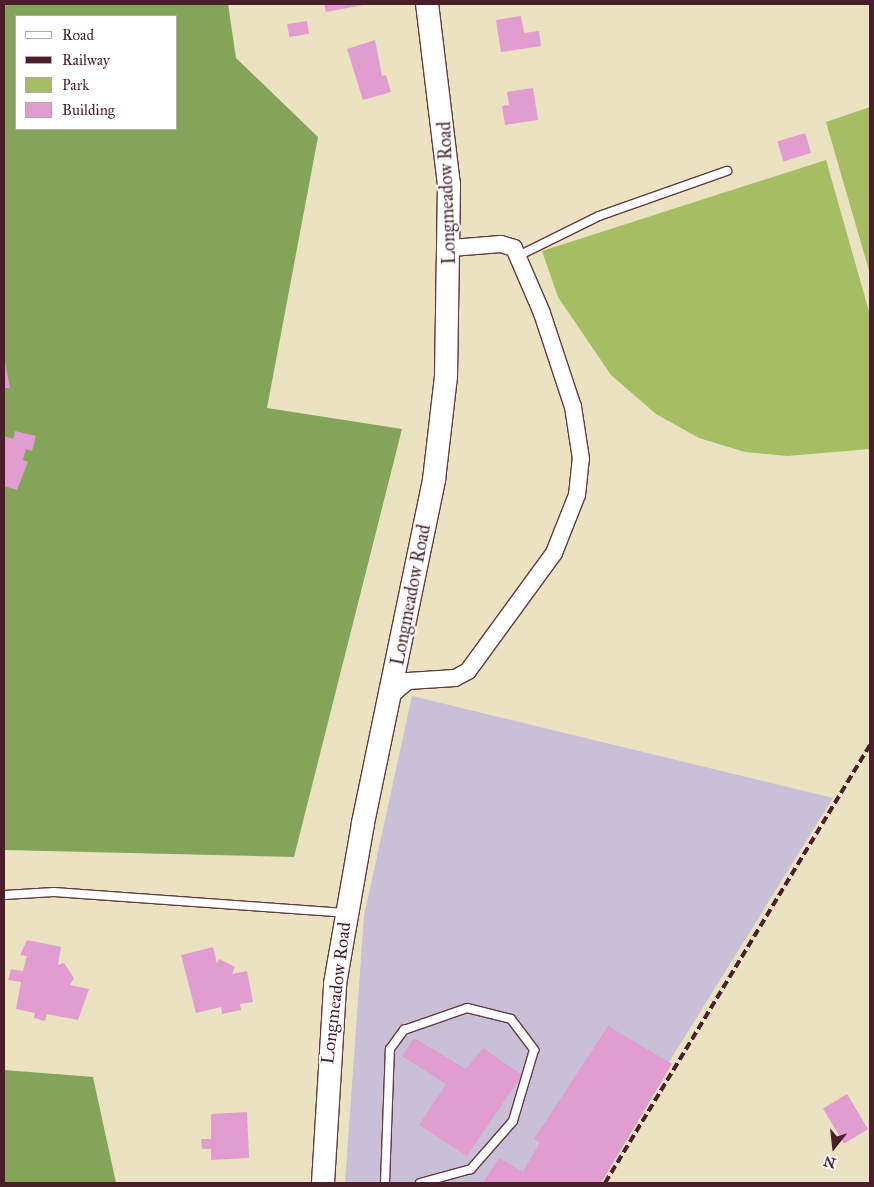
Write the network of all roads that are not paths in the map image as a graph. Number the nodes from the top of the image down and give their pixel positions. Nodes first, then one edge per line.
1 (427, 4) edge
2 (727, 171) dead end
3 (451, 248) junction
4 (518, 256) junction
5 (390, 696) junction
6 (4, 895) edge
7 (347, 913) junction
8 (322, 1183) edge
9 (385, 1183) edge
10 (420, 1183) edge

1 - 3 street, Longmeadow Road
2 - 4 lane
3 - 4 street
3 - 5 street, Longmeadow Road
4 - 5 street
5 - 7 street, Longmeadow Road
6 - 7 lane
7 - 8 street, Longmeadow Road
9 - 10 lane

